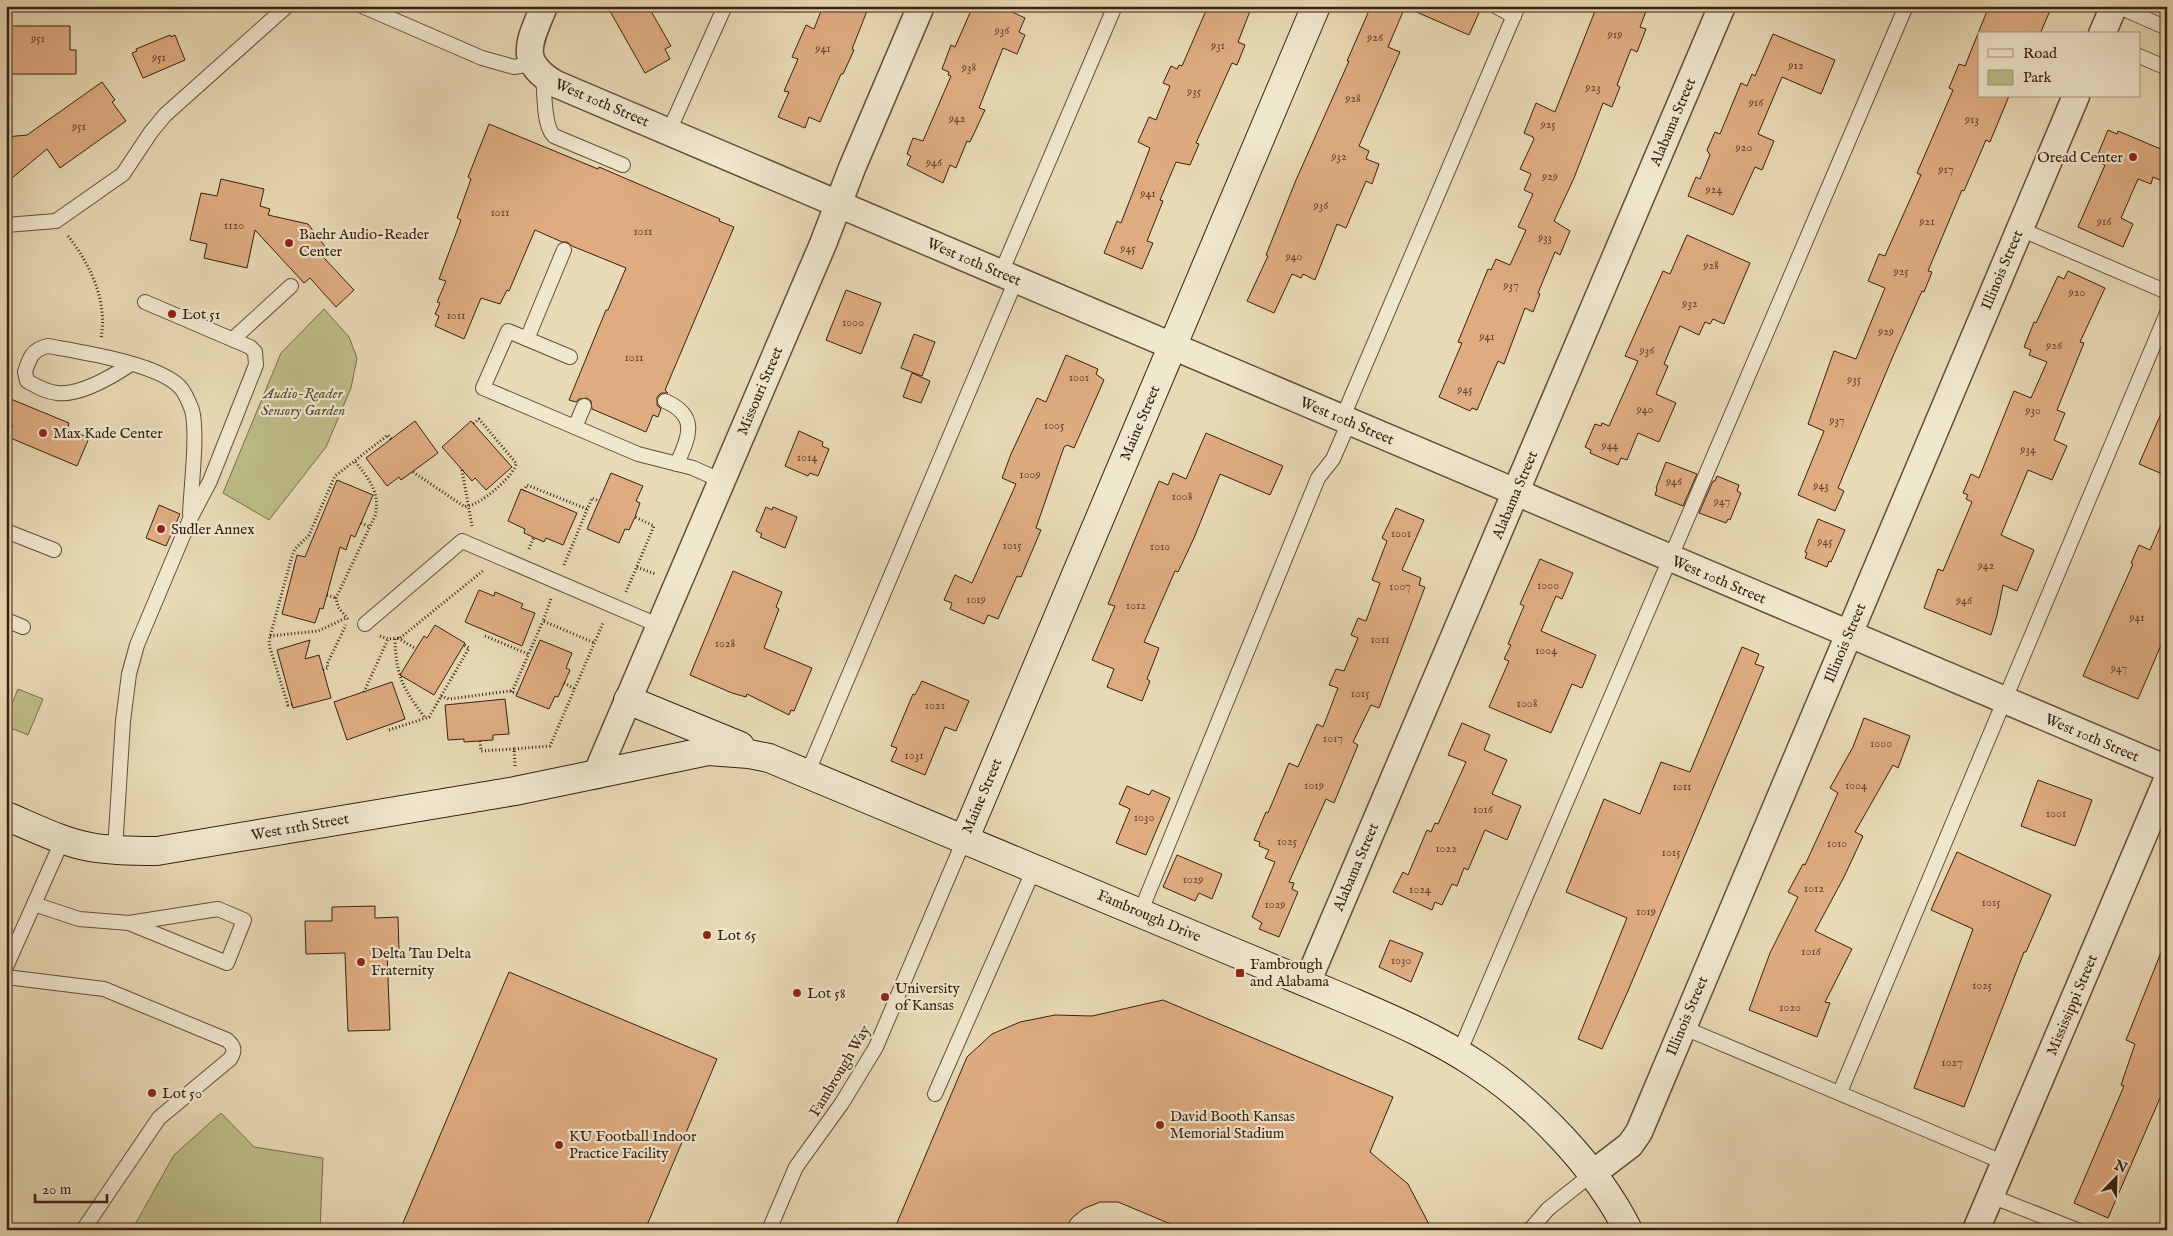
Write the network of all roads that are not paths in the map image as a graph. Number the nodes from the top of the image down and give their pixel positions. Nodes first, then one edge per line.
1 (287, 6) edge
2 (362, 6) edge
3 (544, 6) edge
4 (725, 6) edge
5 (921, 6) edge
6 (1115, 6) edge
7 (1316, 6) edge
8 (1495, 6) edge
9 (1722, 6) edge
10 (1906, 6) edge
11 (2116, 6) edge
12 (1516, 11) edge
13 (2167, 28) edge
14 (2103, 32) edge
15 (2140, 56) edge
16 (2167, 68) edge
17 (538, 70) junction
18 (2075, 98) edge
19 (669, 132) junction
20 (624, 165) dead end
21 (839, 204) junction
22 (6, 225) edge
23 (2020, 229) junction
24 (564, 250) dead end
25 (1009, 277) junction
26 (291, 286) dead end
27 (2167, 292) edge
28 (145, 302) dead end
29 (2167, 313) edge
30 (526, 338) junction
31 (234, 339) junction
32 (1173, 347) junction
33 (570, 357) dead end
34 (130, 364) junction
35 (665, 401) dead end
36 (584, 406) dead end
37 (1345, 420) junction
38 (575, 427) junction
39 (678, 464) junction
40 (722, 480) junction
41 (1516, 494) junction
42 (190, 519) junction
43 (6, 531) edge
44 (54, 550) dead end
45 (1670, 559) junction
46 (6, 620) edge
47 (365, 624) dead end
48 (660, 626) junction
49 (23, 627) dead end
50 (1848, 634) junction
51 (628, 700) junction
52 (2004, 700) junction
53 (770, 758) junction
54 (2167, 769) edge
55 (807, 774) junction
56 (596, 775) junction
57 (2167, 780) edge
58 (6, 816) edge
59 (64, 840) junction
60 (964, 840) junction
61 (116, 850) junction
62 (1034, 869) junction
63 (34, 904) junction
64 (1140, 913) junction
65 (129, 922) junction
66 (6, 967) edge
67 (6, 977) edge
68 (1307, 983) junction
69 (1682, 1027) junction
70 (1459, 1053) junction
71 (1840, 1092) junction
72 (935, 1094) dead end
73 (2005, 1163) junction
74 (1592, 1174) junction
75 (1991, 1196) junction
76 (2047, 1224) edge
77 (83, 1230) edge
78 (769, 1230) edge
79 (1530, 1230) edge
80 (1628, 1230) edge
81 (1976, 1230) edge
82 (2076, 1230) edge

1 - 22 lane
2 - 17 lane
3 - 17 street
4 - 19 lane
5 - 21 street, Missouri Street
6 - 25 lane
7 - 32 street, Maine Street
8 - 12 lane
9 - 41 street, Alabama Street
10 - 45 lane
11 - 13 lane
11 - 14 street
12 - 37 lane
15 - 16 lane
17 - 19 street, West 10th Street
17 - 20 lane
18 - 23 street, Illinois Street
19 - 21 street, West 10th Street
21 - 25 street, West 10th Street
21 - 40 street, Missouri Street
23 - 27 lane
23 - 50 street, Illinois Street
24 - 30 lane
25 - 32 street, West 10th Street
25 - 55 lane
26 - 31 lane
28 - 31 lane
29 - 52 lane
30 - 33 lane
30 - 38 lane
31 - 42 lane
32 - 37 street, West 10th Street
32 - 60 street, Maine Street
34 - 34 lane
34 - 42 lane
35 - 39 lane
36 - 38 lane
37 - 41 street, West 10th Street
37 - 64 lane
38 - 39 lane
39 - 40 lane
40 - 48 street, Missouri Street
41 - 45 street, West 10th Street
41 - 68 street, Alabama Street
42 - 61 lane
43 - 44 lane
45 - 50 street, West 10th Street
45 - 70 lane
46 - 49 lane
47 - 48 lane
48 - 51 street, Missouri Street
50 - 52 street, West 10th Street
50 - 69 street, Illinois Street
51 - 53 street
51 - 56 street, Missouri Street
52 - 54 street, West 10th Street
52 - 71 lane
53 - 55 street, Fambrough Drive
53 - 56 street, Fambrough Drive
55 - 60 street, Fambrough Drive
56 - 61 street, West 11th Street
57 - 73 street, Mississippi Street
58 - 59 street, West 11th Street
59 - 61 street, West 11th Street
59 - 63 lane
60 - 62 street, Fambrough Drive
60 - 78 lane, Fambrough Way
62 - 64 street, Fambrough Drive
62 - 72 lane
63 - 65 lane
63 - 66 lane
64 - 68 street, Fambrough Drive
65 - 65 lane
67 - 77 lane
68 - 70 street, Fambrough Drive
69 - 71 lane
69 - 74 street, Illinois Street
70 - 74 street, Fambrough Drive
71 - 73 lane
73 - 75 street, Mississippi Street
74 - 79 lane
74 - 80 street, Fambrough Drive
75 - 76 lane
75 - 81 street, Mississippi Street
76 - 82 lane

